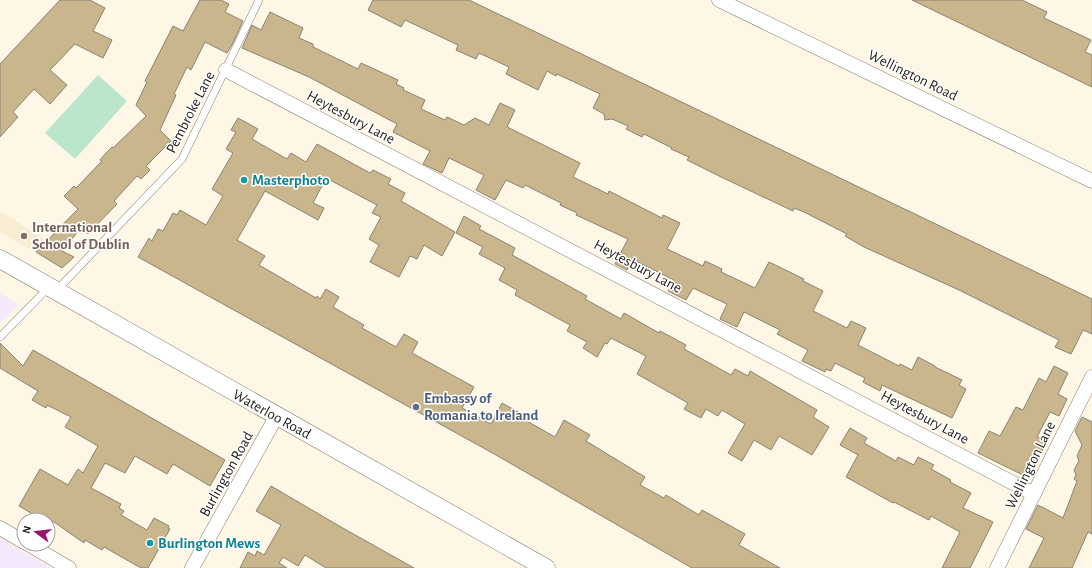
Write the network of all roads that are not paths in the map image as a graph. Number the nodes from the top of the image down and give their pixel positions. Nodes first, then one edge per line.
1 (259, 0) edge
2 (719, 0) edge
3 (226, 70) junction
4 (1092, 181) edge
5 (0, 259) edge
6 (52, 289) junction
7 (0, 337) edge
8 (1092, 377) edge
9 (276, 416) junction
10 (1034, 494) junction
11 (0, 528) edge
12 (16, 537) edge
13 (42, 552) edge
14 (69, 568) edge
15 (192, 568) edge
16 (546, 568) edge
17 (997, 568) edge

1 - 3 lane, Pembroke Lane
2 - 4 street, Wellington Road
3 - 6 lane, Pembroke Lane
3 - 10 street, Heytesbury Lane
5 - 6 street, Waterloo Road
6 - 7 lane, Pembroke Lane
6 - 9 street, Waterloo Road
8 - 10 street, Wellington Lane
9 - 15 street, Burlington Road
9 - 16 street, Waterloo Road
10 - 17 street, Wellington Lane
11 - 12 street
13 - 14 street

